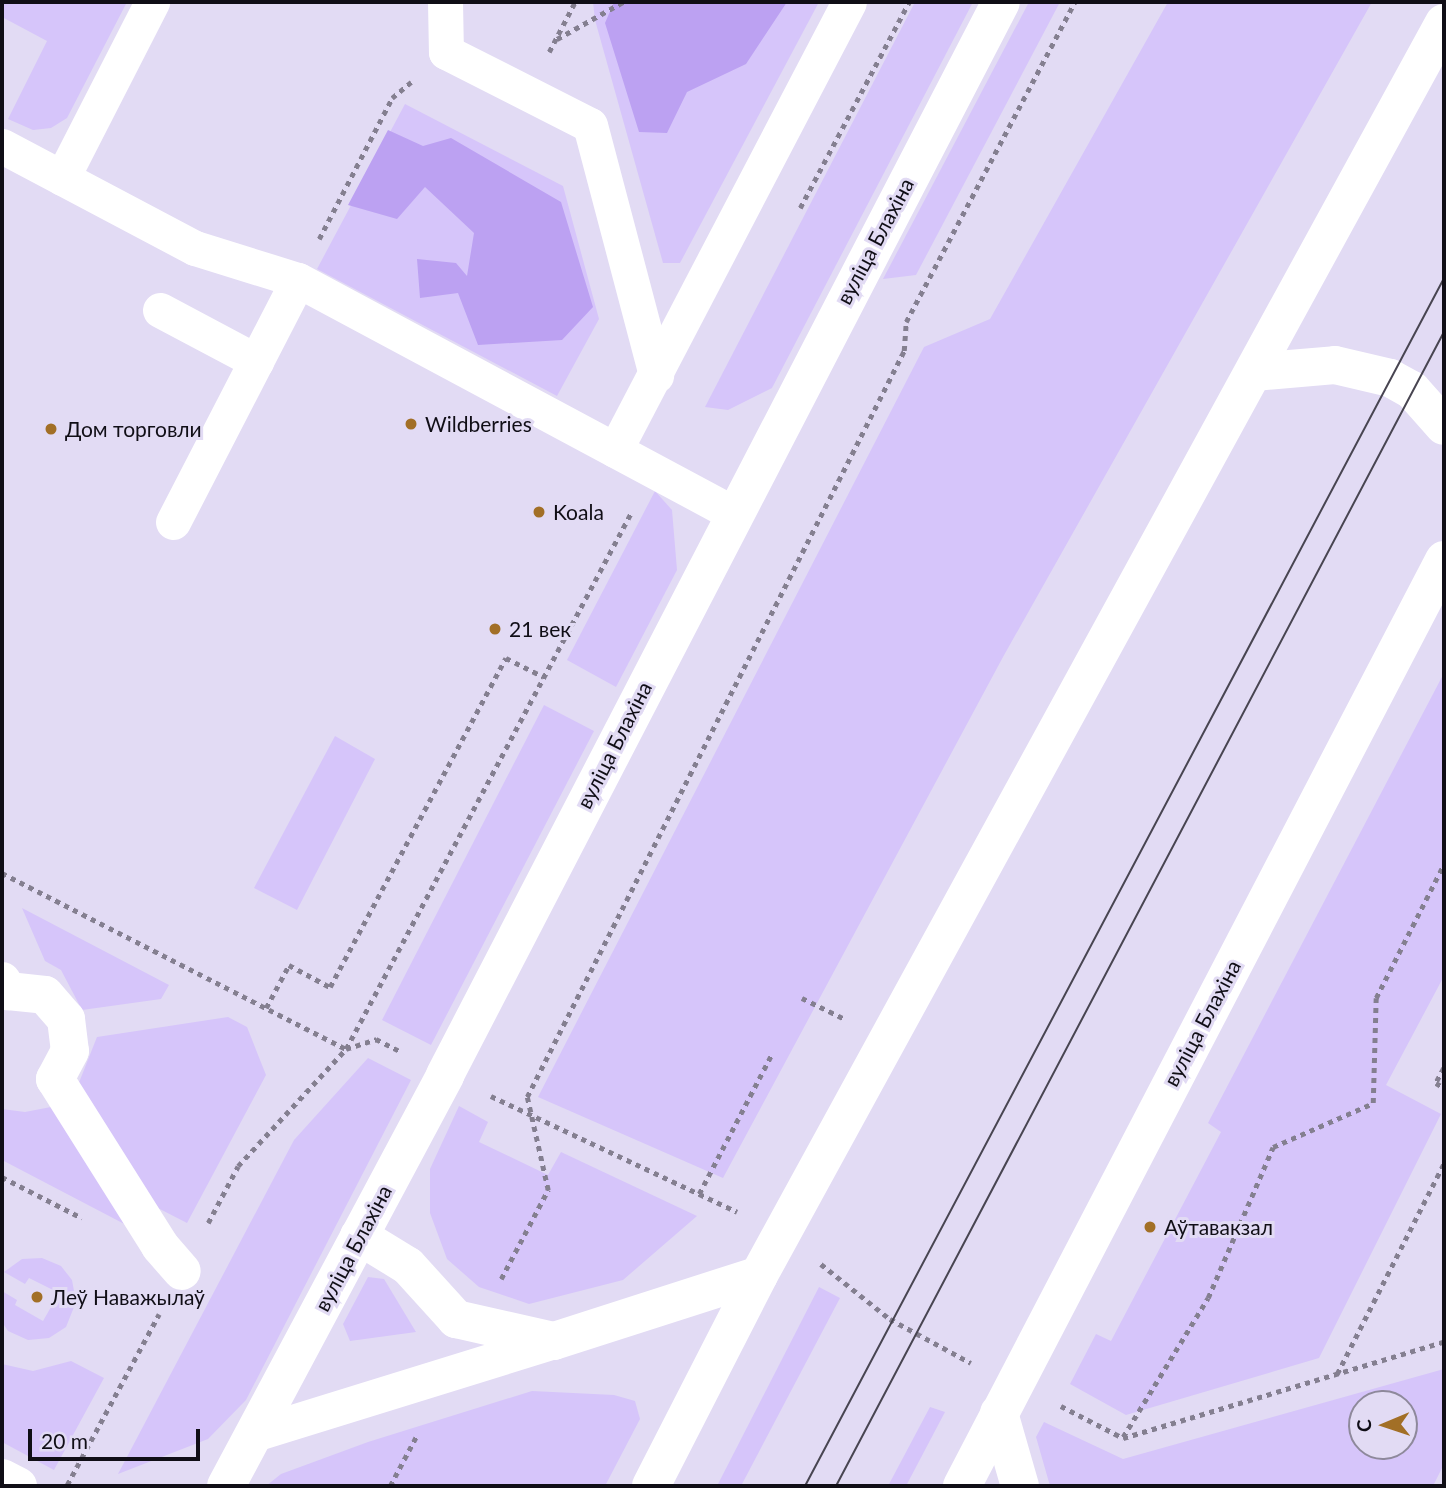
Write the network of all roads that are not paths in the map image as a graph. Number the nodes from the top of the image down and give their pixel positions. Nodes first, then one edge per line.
1 (152, 2) edge
2 (444, 2) edge
3 (849, 2) edge
4 (1001, 2) edge
5 (1444, 23) edge
6 (2, 146) edge
7 (62, 178) junction
8 (298, 280) junction
9 (160, 310) dead end
10 (256, 361) junction
11 (1254, 372) junction
12 (656, 376) junction
13 (1444, 426) edge
14 (615, 450) junction
15 (733, 513) junction
16 (173, 522) dead end
17 (1444, 560) edge
18 (2, 981) edge
19 (359, 1236) junction
20 (181, 1271) road end
21 (759, 1275) junction
22 (554, 1341) junction
23 (1006, 1399) junction
24 (254, 1434) junction
25 (2, 1478) edge
26 (18, 1486) edge
27 (226, 1486) edge
28 (651, 1486) edge
29 (962, 1486) edge
30 (1020, 1486) edge

1 - 7 lane
2 - 12 lane
3 - 12 lane
4 - 15 main road, вуліца Блахіна
5 - 11 main road
6 - 7 lane
7 - 8 lane
8 - 10 lane
8 - 14 lane
9 - 10 lane
10 - 16 lane
11 - 13 main road
11 - 21 main road
12 - 14 lane
14 - 15 lane
15 - 19 main road, вуліца Блахіна
17 - 23 main road, вуліца Блахіна
18 - 20 main road
19 - 22 main road
19 - 24 main road, вуліца Блахіна
21 - 22 main road
21 - 28 main road
22 - 24 lane
23 - 29 main road, вуліца Блахіна
23 - 30 main road
24 - 27 main road, вуліца Блахіна
25 - 26 main road

